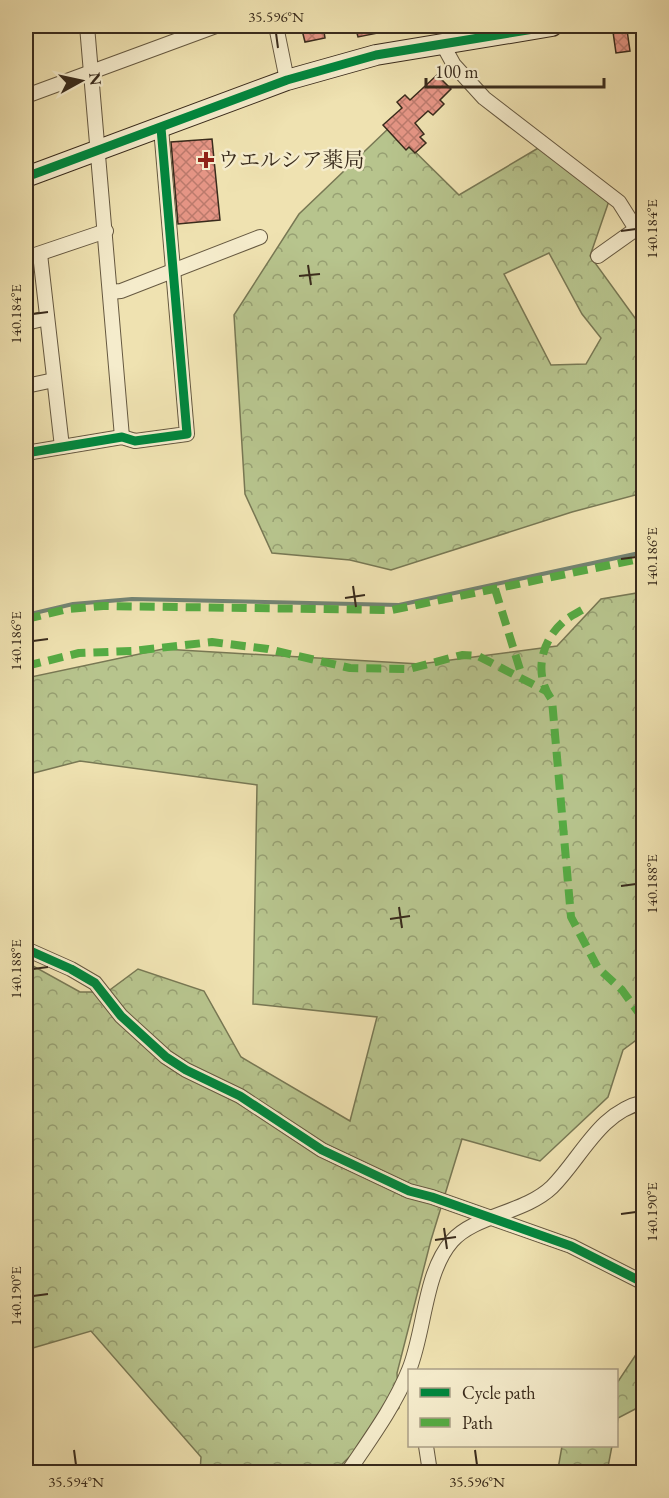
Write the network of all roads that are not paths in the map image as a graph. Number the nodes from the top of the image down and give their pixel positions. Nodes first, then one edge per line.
1 (87, 26) edge
2 (216, 26) edge
3 (276, 26) edge
4 (548, 26) edge
5 (443, 45) junction
6 (92, 73) junction
7 (287, 80) junction
8 (26, 96) edge
9 (161, 128) junction
10 (98, 150) junction
11 (26, 177) edge
12 (105, 231) junction
13 (260, 237) dead end
14 (40, 254) junction
15 (598, 256) dead end
16 (26, 258) edge
17 (173, 271) junction
18 (110, 292) junction
19 (47, 318) junction
20 (26, 323) edge
21 (54, 380) junction
22 (26, 386) edge
23 (122, 437) junction
24 (62, 447) junction
25 (26, 453) edge
26 (26, 949) edge
27 (644, 1102) edge
28 (494, 1218) junction
29 (644, 1283) edge
30 (410, 1369) edge
31 (408, 1373) edge
32 (426, 1447) edge
33 (348, 1473) edge
34 (430, 1473) edge

1 - 6 street
2 - 6 street
3 - 7 street
4 - 5 street
5 - 7 street
5 - 15 street
6 - 8 street
6 - 10 street
7 - 9 street
9 - 10 street
9 - 17 street
10 - 11 street
10 - 12 street
12 - 14 street
12 - 18 street
13 - 17 street
14 - 16 street
14 - 19 street
17 - 18 street
17 - 23 street
18 - 23 street
19 - 20 street
19 - 21 street
21 - 22 street
21 - 24 street
23 - 24 street
24 - 25 street
26 - 28 street
27 - 28 street
28 - 29 street
28 - 30 street
31 - 33 street
32 - 34 street

